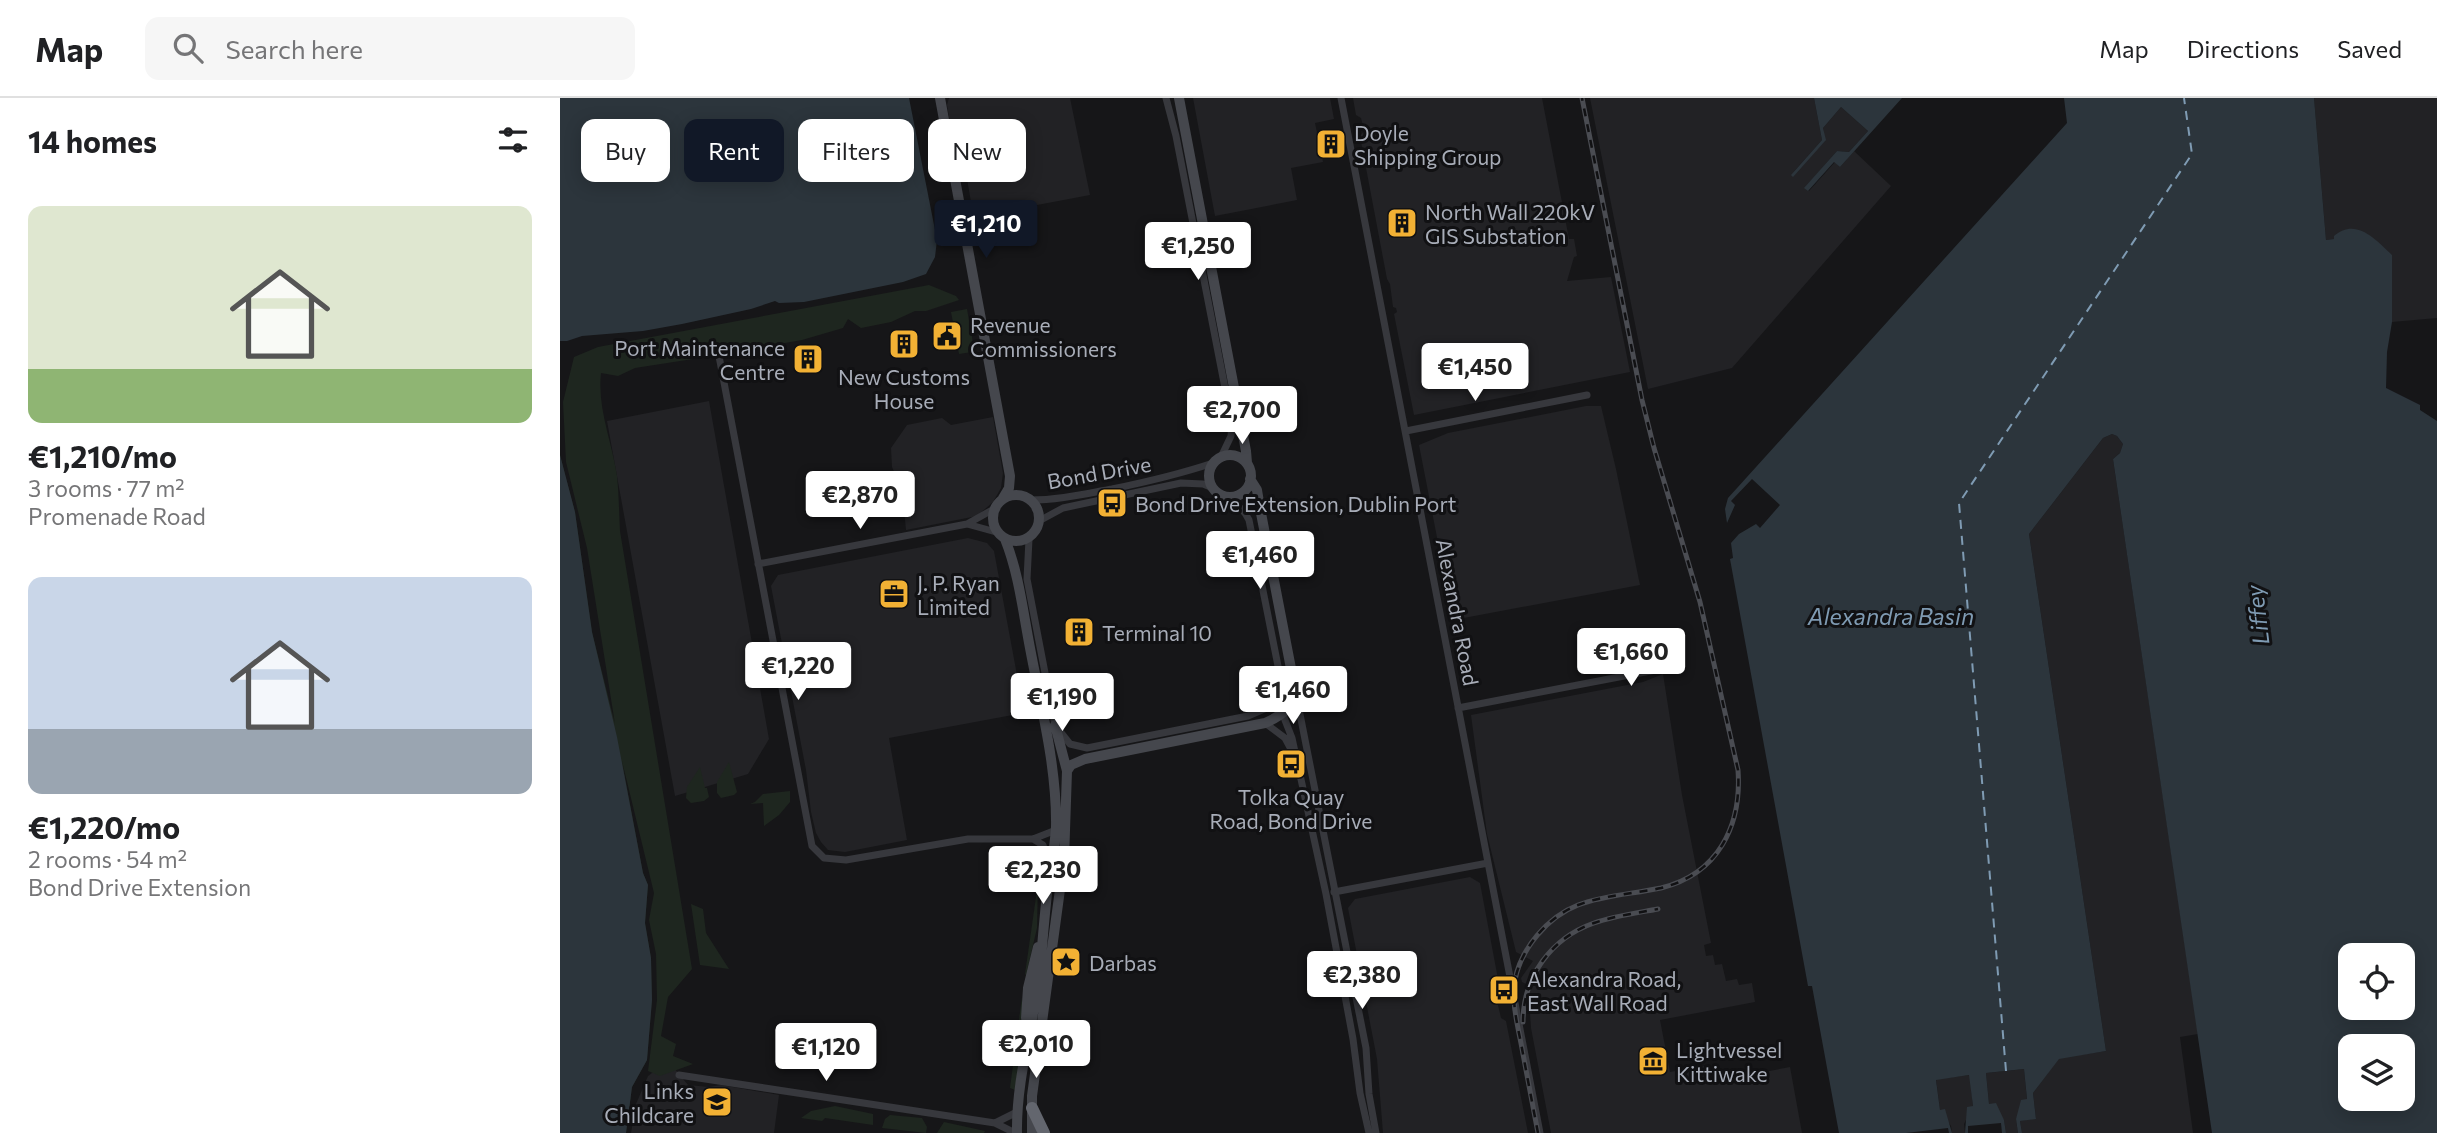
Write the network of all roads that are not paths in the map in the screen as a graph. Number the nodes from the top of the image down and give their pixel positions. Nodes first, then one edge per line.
1 (940, 98) edge
2 (1166, 98) edge
3 (1179, 98) edge
4 (1341, 98) edge
5 (719, 356) dead end
6 (1587, 395) dead end
7 (1406, 431) junction
8 (1217, 460) junction
9 (1247, 463) junction
10 (1250, 479) junction
11 (1213, 488) junction
12 (1229, 496) junction
13 (1003, 498) junction
14 (1030, 500) junction
15 (994, 509) junction
16 (1039, 522) junction
17 (967, 524) junction
18 (996, 532) junction
19 (1029, 539) junction
20 (1005, 540) junction
21 (758, 564) junction
22 (1666, 668) dead end
23 (1279, 693) junction
24 (1296, 694) junction
25 (1458, 708) junction
26 (1283, 715) junction
27 (1265, 723) junction
28 (1055, 724) junction
29 (1294, 755) junction
30 (1067, 771) junction
31 (1311, 773) junction
32 (1299, 776) junction
33 (1056, 830) junction
34 (1033, 839) junction
35 (1488, 863) junction
36 (1050, 872) junction
37 (1336, 892) junction
38 (1326, 894) junction
39 (680, 1075) dead end
40 (1032, 1108) junction
41 (1017, 1112) junction
42 (995, 1123) junction
43 (1016, 1133) edge
44 (1032, 1133) edge
45 (1044, 1133) edge
46 (1370, 1133) edge
47 (1376, 1133) edge
48 (1540, 1133) edge

1 - 13 street
2 - 8 street
3 - 9 street
4 - 7 street, Alexandra Road
5 - 21 street
6 - 7 street
7 - 25 street, Alexandra Road
8 - 9 street
8 - 11 street
8 - 14 street, Bond Drive
9 - 10 street
10 - 12 street
10 - 24 street
11 - 12 street
11 - 16 street, Bond Drive
12 - 23 street
13 - 14 street
13 - 15 street
14 - 16 street
15 - 17 street
15 - 18 street
16 - 19 street
17 - 18 street
17 - 21 street
18 - 20 street
19 - 20 street
19 - 28 street
20 - 33 street
21 - 34 street
22 - 25 street
23 - 26 street
23 - 28 street
24 - 26 street
24 - 31 street
25 - 35 street, Alexandra Road
26 - 27 street
26 - 29 street
27 - 29 street
27 - 30 street
28 - 30 street
29 - 32 street
30 - 40 street
31 - 32 street
31 - 37 street
32 - 38 street
33 - 34 street
33 - 36 street
34 - 36 street
35 - 37 street
35 - 48 street, Alexandra Road
36 - 41 street
37 - 38 street
37 - 47 street
38 - 46 street
39 - 42 street
40 - 44 street
40 - 45 highway
41 - 42 street
41 - 43 street
42 - 43 street

